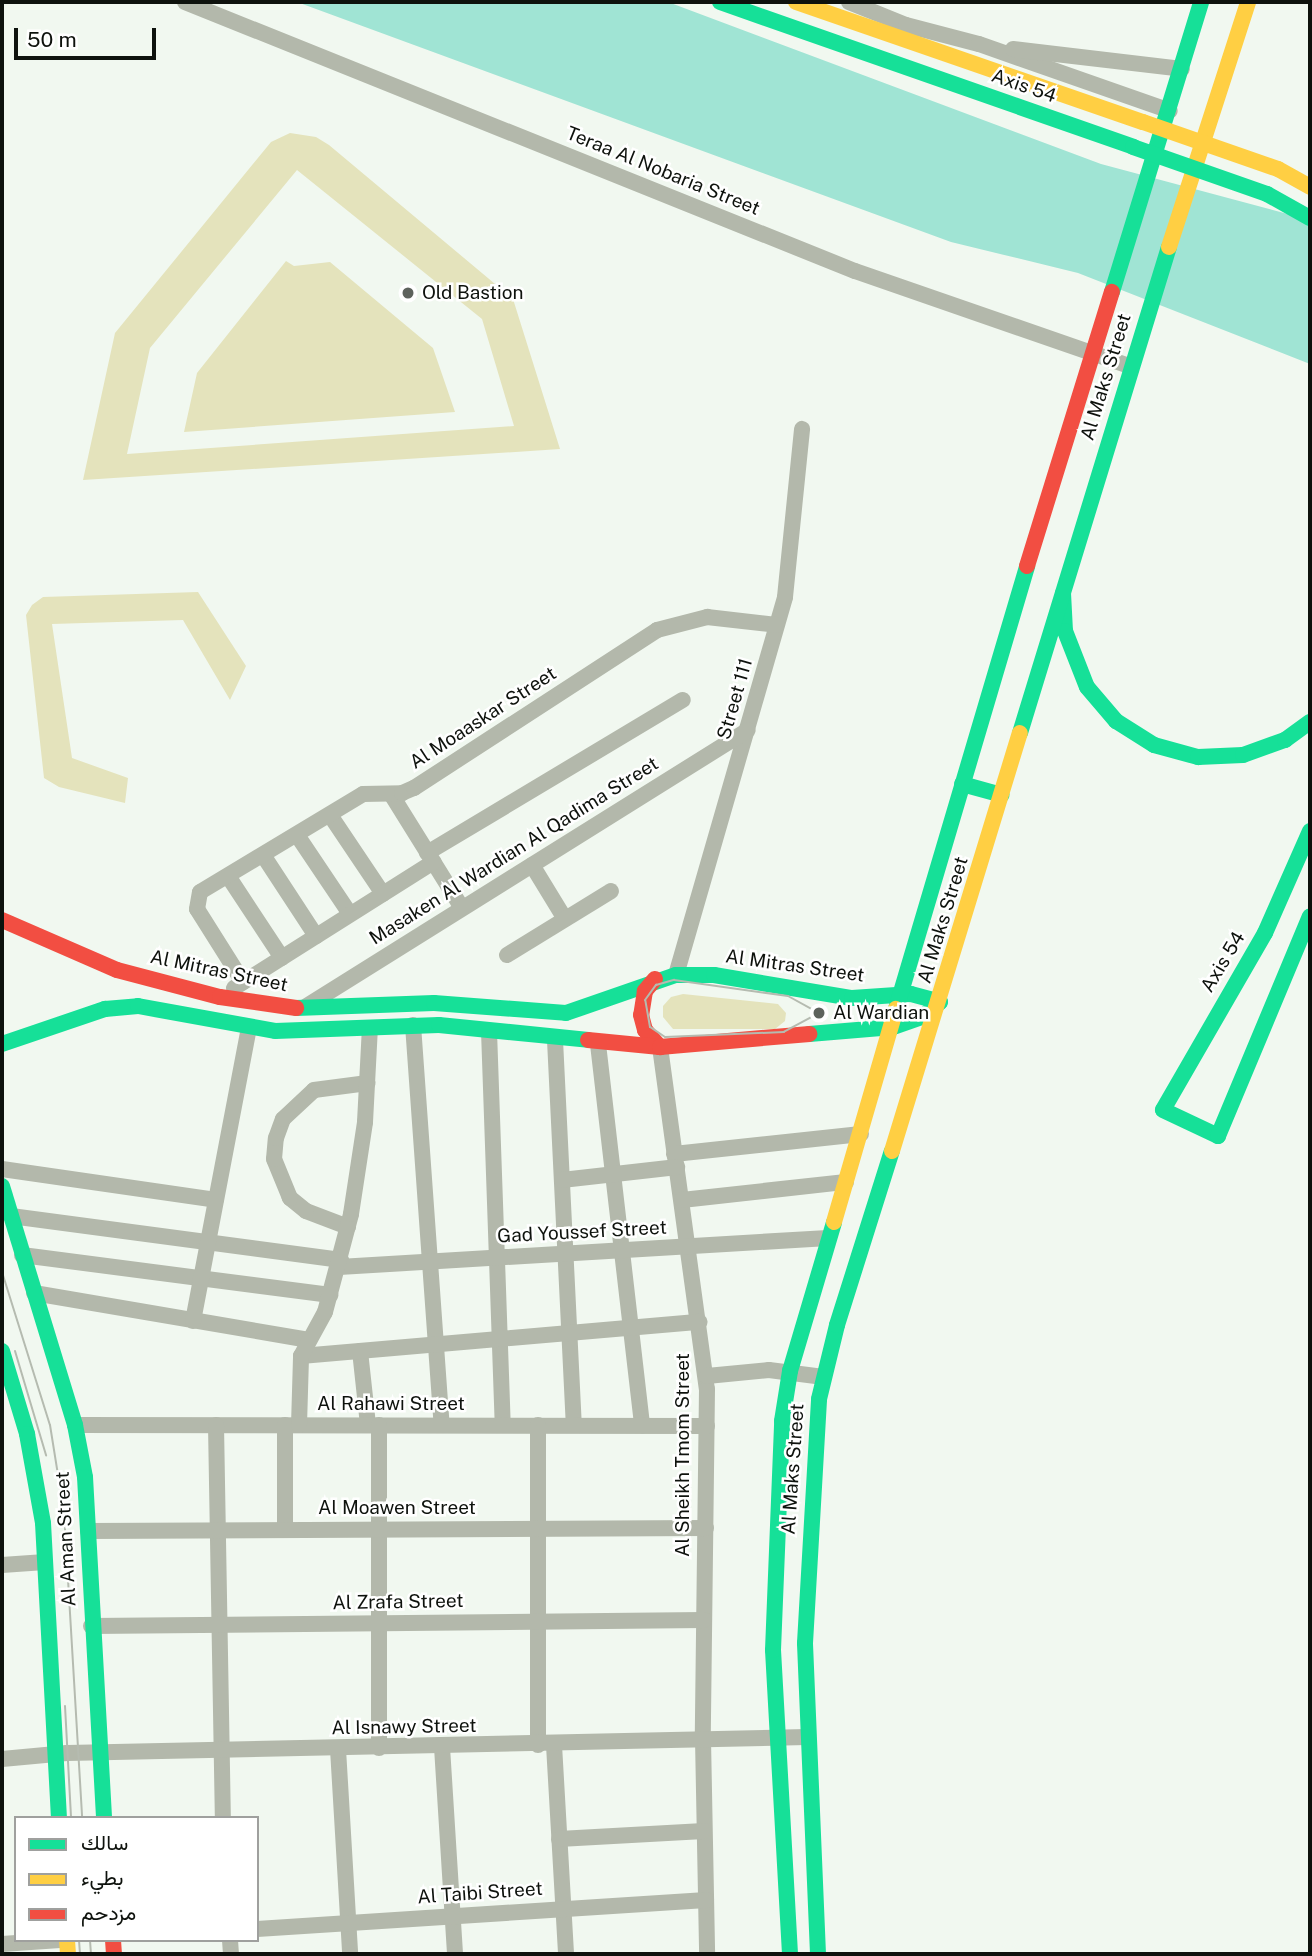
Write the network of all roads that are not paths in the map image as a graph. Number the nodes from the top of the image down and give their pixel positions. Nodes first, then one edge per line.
1 (185, 2) edge
2 (720, 2) edge
3 (796, 2) edge
4 (849, 2) edge
5 (1201, 2) edge
6 (1248, 2) edge
7 (979, 44) junction
8 (1182, 69) junction
9 (1170, 111) junction
10 (1310, 187) edge
11 (1310, 218) edge
12 (1091, 354) junction
13 (1130, 366) junction
14 (802, 429) dead end
15 (1063, 593) junction
16 (777, 625) junction
17 (683, 700) dead end
18 (1310, 722) edge
19 (748, 730) junction
20 (962, 784) junction
21 (391, 794) junction
22 (1002, 795) junction
23 (330, 815) junction
24 (1310, 831) edge
25 (296, 835) junction
26 (263, 855) junction
27 (430, 857) junction
28 (531, 864) junction
29 (228, 876) junction
30 (611, 891) dead end
31 (383, 894) junction
32 (462, 908) junction
33 (350, 914) junction
34 (1310, 916) edge
35 (565, 919) junction
36 (2, 920) edge
37 (316, 936) junction
38 (507, 955) dead end
39 (282, 958) junction
40 (676, 975) junction
41 (141, 977) junction
42 (654, 979) junction
43 (243, 982) junction
44 (901, 995) junction
45 (220, 997) junction
46 (940, 1002) junction
47 (138, 1006) junction
48 (303, 1008) junction
49 (412, 1025) junction
50 (249, 1027) junction
51 (893, 1027) junction
52 (370, 1028) junction
53 (489, 1031) junction
54 (555, 1040) junction
55 (2, 1044) edge
56 (598, 1044) junction
57 (660, 1047) junction
58 (368, 1083) junction
59 (861, 1134) junction
60 (676, 1161) junction
61 (2, 1169) edge
62 (613, 1174) junction
63 (562, 1180) junction
64 (846, 1182) junction
65 (2, 1186) edge
66 (216, 1200) junction
67 (682, 1200) junction
68 (11, 1216) junction
69 (348, 1227) junction
70 (828, 1238) junction
71 (207, 1243) junction
72 (689, 1246) junction
73 (622, 1250) junction
74 (566, 1254) junction
75 (22, 1255) junction
76 (497, 1258) junction
77 (430, 1262) junction
78 (340, 1263) junction
79 (201, 1279) junction
80 (34, 1293) junction
81 (330, 1295) junction
82 (193, 1321) junction
83 (700, 1322) junction
84 (631, 1328) junction
85 (570, 1333) junction
86 (500, 1339) junction
87 (309, 1340) junction
88 (436, 1344) junction
89 (2, 1351) edge
90 (360, 1351) junction
91 (301, 1356) junction
92 (790, 1371) junction
93 (707, 1377) junction
94 (824, 1377) junction
95 (7, 1386) edge
96 (75, 1425) junction
97 (216, 1425) junction
98 (292, 1425) junction
99 (374, 1425) junction
100 (442, 1425) junction
101 (503, 1425) junction
102 (538, 1425) junction
103 (574, 1425) junction
104 (642, 1425) junction
105 (707, 1426) junction
106 (706, 1528) junction
107 (379, 1529) junction
108 (538, 1529) junction
109 (217, 1530) junction
110 (285, 1530) junction
111 (89, 1531) junction
112 (45, 1562) junction
113 (2, 1564) edge
114 (704, 1620) junction
115 (538, 1622) junction
116 (379, 1623) junction
117 (218, 1625) junction
118 (91, 1626) junction
119 (807, 1737) junction
120 (779, 1738) junction
121 (702, 1739) junction
122 (546, 1745) junction
123 (442, 1747) junction
124 (379, 1748) junction
125 (338, 1749) junction
126 (218, 1751) junction
127 (99, 1753) junction
128 (55, 1755) junction
129 (2, 1759) edge
130 (59, 1816) edge
131 (104, 1816) edge
132 (223, 1816) edge
133 (704, 1830) junction
134 (559, 1839) junction
135 (706, 1900) junction
136 (564, 1909) junction
137 (452, 1916) junction
138 (348, 1923) junction
139 (259, 1929) edge
140 (31, 1942) edge
141 (2, 1944) edge
142 (350, 1954) edge
143 (455, 1954) edge
144 (566, 1954) edge
145 (707, 1954) edge
146 (790, 1954) edge
147 (818, 1954) edge

1 - 12 street, Teraa Al Nobaria Street
2 - 11 main road, Axis 54, bridge
3 - 10 main road, Axis 54, bridge
4 - 7 street
5 - 8 main road, Al Maks Street
6 - 13 main road, Al Maks Street
7 - 8 street
7 - 9 street
8 - 9 main road, Al Maks Street
9 - 12 main road, Al Maks Street
12 - 13 street, Teraa Al Nobaria Street
12 - 20 main road, Al Maks Street
13 - 15 main road, Al Maks Street
14 - 16 street, Street 111
15 - 18 main road
15 - 22 main road, Al Maks Street
16 - 19 street, Street 111
16 - 21 street, Al Moaaskar Street
17 - 27 street
19 - 28 street, Masaken Al Wardian Al Qadima Street
19 - 40 street, Street 111
20 - 22 main road
20 - 44 main road, Al Maks Street
21 - 23 street, Al Moaaskar Street
21 - 27 street
22 - 46 main road, Al Maks Street
23 - 25 street, Al Moaaskar Street
23 - 31 street
24 - 34 main road, Axis 54
25 - 26 street, Al Moaaskar Street
25 - 33 street
26 - 29 street, Al Moaaskar Street
26 - 37 street
27 - 31 street
27 - 32 street
28 - 32 street, Masaken Al Wardian Al Qadima Street
28 - 35 street
29 - 39 street
29 - 43 street, Al Moaaskar Street
30 - 35 street
31 - 33 street
32 - 48 street, Masaken Al Wardian Al Qadima Street
33 - 37 street
35 - 38 street
36 - 41 main road, Al Mitras Street
37 - 39 street
39 - 43 street
40 - 42 main road, Al Mitras Street
40 - 44 main road, Al Mitras Street
41 - 45 main road, Al Mitras Street
41 - 47 main road
42 - 48 main road, Al Mitras Street
42 - 57 main road
43 - 45 street
44 - 46 main road, Al Mitras Street
44 - 51 main road, Al Maks Street
45 - 48 main road, Al Mitras Street
46 - 51 main road
46 - 94 main road, Al Maks Street
47 - 50 main road
47 - 55 main road
49 - 52 main road
49 - 53 main road
49 - 77 street
50 - 52 main road
50 - 66 street
51 - 57 main road
51 - 59 main road, Al Maks Street
52 - 58 street
53 - 54 main road
53 - 76 street
54 - 56 main road
54 - 63 street
56 - 57 main road
56 - 62 street
57 - 60 street, Al Sheikh Tmom Street
58 - 69 street
58 - 69 street
59 - 60 street
59 - 64 main road, Al Maks Street
60 - 62 street
60 - 67 street, Al Sheikh Tmom Street
61 - 66 street
62 - 63 street
62 - 73 street
63 - 74 street
64 - 67 street
64 - 70 main road, Al Maks Street
65 - 68 main road, Al Aman Street
66 - 71 street
67 - 72 street, Al Sheikh Tmom Street
68 - 71 street, Gad Youssef Street
68 - 75 main road, Al Aman Street
69 - 78 street
70 - 72 street, Gad Youssef Street
70 - 92 main road, Al Maks Street
71 - 78 street, Gad Youssef Street
71 - 79 street
72 - 73 street, Gad Youssef Street
72 - 83 street, Al Sheikh Tmom Street
73 - 74 street, Gad Youssef Street
73 - 84 street
74 - 76 street, Gad Youssef Street
74 - 85 street
75 - 79 street
75 - 80 main road, Al Aman Street
76 - 77 street, Gad Youssef Street
76 - 86 street
77 - 78 street, Gad Youssef Street
77 - 88 street
78 - 81 street
79 - 81 street
79 - 82 street
80 - 82 street
80 - 96 main road, Al Aman Street
81 - 87 street
82 - 87 street
83 - 84 street
83 - 93 street, Al Sheikh Tmom Street
84 - 85 street
84 - 104 street
85 - 86 street
85 - 103 street
86 - 88 street
86 - 101 street
87 - 91 street
88 - 90 street
88 - 100 street
89 - 95 main road, Al Aman Street
90 - 91 street
90 - 99 street
91 - 98 street
92 - 93 street
92 - 94 street
92 - 120 main road, Al Maks Street
93 - 105 street, Al Sheikh Tmom Street
94 - 119 main road, Al Maks Street
95 - 112 main road, Al Aman Street
96 - 97 street, Al Rahawi Street
96 - 111 main road, Al Aman Street
97 - 98 street, Al Rahawi Street
97 - 109 street
98 - 99 street, Al Rahawi Street
98 - 110 street
99 - 100 street, Al Rahawi Street
99 - 107 street
100 - 101 street, Al Rahawi Street
101 - 102 street, Al Rahawi Street
102 - 103 street, Al Rahawi Street
102 - 108 street
103 - 104 street, Al Rahawi Street
104 - 105 street, Al Rahawi Street
105 - 106 street, Al Sheikh Tmom Street
106 - 108 street, Al Moawen Street
106 - 114 street, Al Sheikh Tmom Street
107 - 108 street, Al Moawen Street
107 - 110 street, Al Moawen Street
107 - 116 street
108 - 115 street
109 - 110 street, Al Moawen Street
109 - 111 street, Al Moawen Street
109 - 117 street
111 - 118 main road, Al Aman Street
112 - 113 street
112 - 128 main road, Al Aman Street
114 - 115 street, Al Zrafa Street
114 - 121 street, Al Sheikh Tmom Street
115 - 116 street, Al Zrafa Street
115 - 122 street
116 - 117 street, Al Zrafa Street
116 - 124 street
117 - 118 street, Al Zrafa Street
117 - 126 street
118 - 127 main road, Al Aman Street
119 - 120 street, Al Isnawy Street
119 - 147 main road, Al Maks Street
120 - 121 street, Al Isnawy Street
120 - 146 main road, Al Maks Street
121 - 122 street, Al Isnawy Street
121 - 133 street, Al Sheikh Tmom Street
122 - 123 street, Al Isnawy Street
122 - 134 street
123 - 124 street, Al Isnawy Street
123 - 137 street
124 - 125 street, Al Isnawy Street
125 - 126 street, Al Isnawy Street
125 - 138 street
126 - 127 street, Al Isnawy Street
126 - 132 street
127 - 128 street, Al Isnawy Street
127 - 131 main road, Al Aman Street
128 - 129 street, Al Isnawy Street
128 - 130 main road, Al Aman Street
133 - 134 street
133 - 135 street, Al Sheikh Tmom Street
134 - 136 street
135 - 136 street, Al Taibi Street
135 - 145 street, Al Sheikh Tmom Street
136 - 137 street, Al Taibi Street
136 - 144 street
137 - 138 street, Al Taibi Street
137 - 143 street
138 - 139 street, Al Taibi Street
138 - 142 street
140 - 141 street

